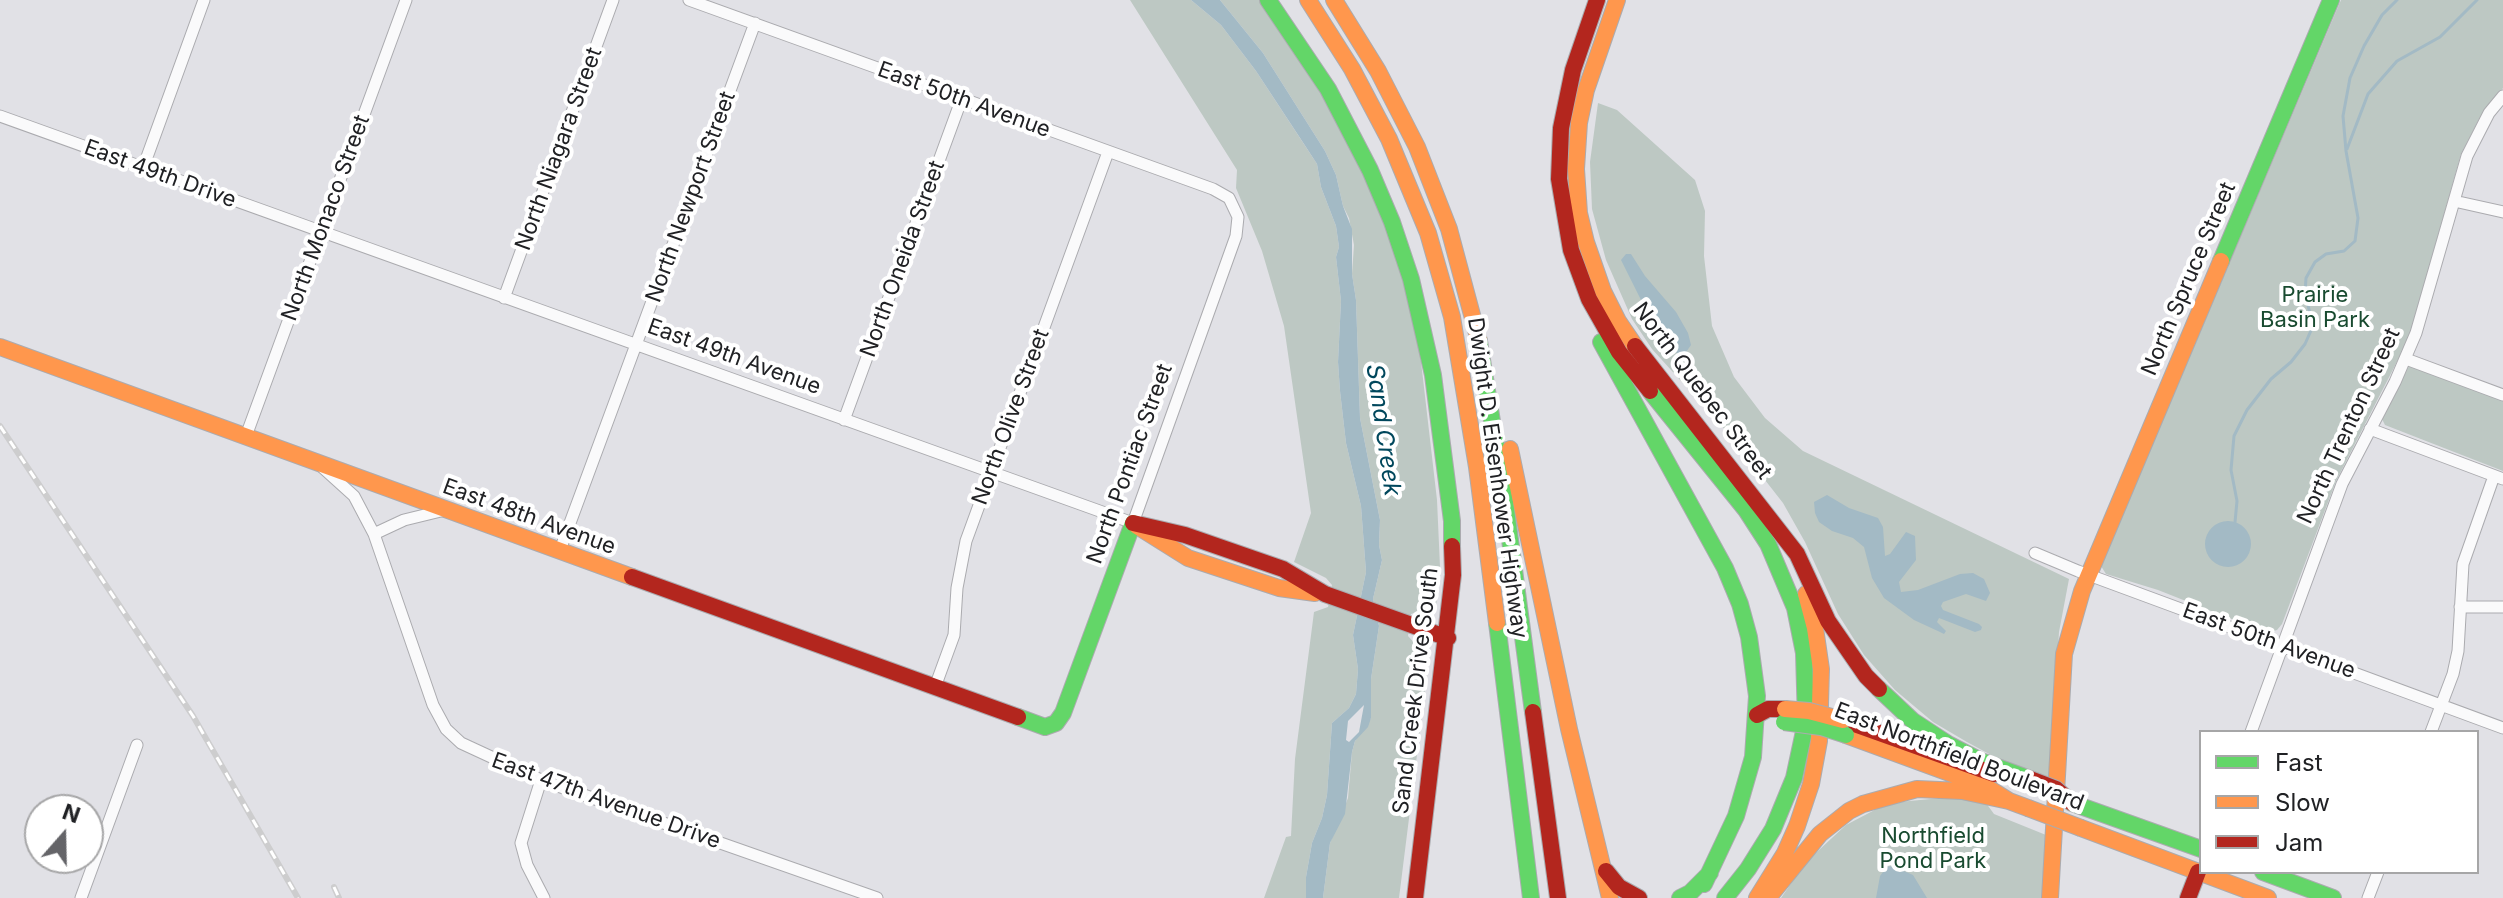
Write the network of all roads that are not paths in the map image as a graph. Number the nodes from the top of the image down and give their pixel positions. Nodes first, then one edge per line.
1 (204, 0) edge
2 (406, 0) edge
3 (613, 0) edge
4 (689, 0) edge
5 (1268, 0) edge
6 (1308, 0) edge
7 (1334, 0) edge
8 (1597, 0) edge
9 (1617, 0) edge
10 (2331, 0) edge
11 (755, 23) junction
12 (2503, 96) edge
13 (962, 98) junction
14 (0, 116) edge
15 (1108, 152) junction
16 (143, 168) junction
17 (2454, 201) junction
18 (1234, 207) joint
19 (2503, 212) edge
20 (1563, 213) junction
21 (321, 232) junction
22 (504, 298) junction
23 (1477, 327) junction
24 (635, 345) junction
25 (0, 347) edge
26 (2406, 359) junction
27 (2503, 395) edge
28 (844, 420) junction
29 (2370, 429) junction
30 (246, 436) junction
31 (316, 462) junction
32 (990, 473) junction
33 (2498, 477) edge
34 (445, 510) junction
35 (1133, 523) junction
36 (1776, 527) junction
37 (374, 534) junction
38 (1163, 544) junction
39 (560, 550) junction
40 (2035, 553) dead end
41 (1121, 555) junction
42 (2088, 575) junction
43 (1325, 594) junction
44 (2460, 607) junction
45 (2503, 607) edge
46 (1448, 638) junction
47 (2282, 646) junction
48 (935, 687) junction
49 (2441, 705) junction
50 (1757, 715) junction
51 (1045, 727) joint
52 (1845, 727) junction
53 (2503, 728) edge
54 (2252, 730) edge
55 (2432, 730) edge
56 (137, 745) dead end
57 (541, 780) junction
58 (2030, 783) junction
59 (2009, 801) junction
60 (2199, 848) edge
61 (1602, 864) junction
62 (2198, 872) joint
63 (1710, 873) junction
64 (2203, 874) edge
65 (2268, 874) edge
66 (2377, 874) edge
67 (81, 898) edge
68 (544, 898) edge
69 (877, 898) edge
70 (1415, 898) edge
71 (1531, 898) edge
72 (1558, 898) edge
73 (1610, 898) edge
74 (1639, 898) edge
75 (1680, 898) edge
76 (1696, 898) edge
77 (1725, 898) edge
78 (1757, 898) edge
79 (1768, 898) edge
80 (2050, 898) edge
81 (2188, 898) edge
82 (2268, 898) edge
83 (2333, 898) edge
84 (2368, 898) edge

1 - 16 street
2 - 21 street, North Monaco Street
3 - 22 street, North Niagara Street
4 - 11 street, East 50th Avenue
5 - 46 main road, Sand Creek Drive South
6 - 71 main road, Dwight D. Eisenhower Highway
7 - 23 main road, Dwight D. Eisenhower Highway
8 - 20 main road
9 - 36 main road, North Quebec Street
10 - 42 main road, North Spruce Street
11 - 13 street, East 50th Avenue
11 - 24 street, North Newport Street
12 - 17 street, North Trenton Street
13 - 15 street, East 50th Avenue
13 - 28 street, North Oneida Street
14 - 16 street, East 49th Drive
15 - 18 street, East 50th Avenue
15 - 32 street, North Olive Street
16 - 21 street, East 49th Drive
17 - 19 street
17 - 26 street, North Trenton Street
18 - 35 street, North Pontiac Street
20 - 50 main road
20 - 77 main road
21 - 22 street, East 49th Avenue
21 - 30 street, North Monaco Street
22 - 24 street, East 49th Avenue
23 - 61 main road
23 - 72 main road, Dwight D. Eisenhower Highway
24 - 28 street, East 49th Avenue
24 - 39 street, North Newport Street
25 - 30 main road, East 48th Avenue
26 - 27 street
26 - 29 street, North Trenton Street
28 - 32 street, East 49th Avenue
29 - 33 street
29 - 47 street, North Trenton Street
30 - 31 main road, East 48th Avenue
31 - 34 main road, East 48th Avenue
31 - 37 street, East 47th Avenue Drive
32 - 35 street, East 49th Avenue
32 - 48 street, North Olive Street
33 - 44 street
34 - 37 street
34 - 39 main road, East 48th Avenue
35 - 38 main road, East 49th Avenue
35 - 41 main road, North Pontiac Street
35 - 43 main road, East 49th Avenue
36 - 58 main road
36 - 78 main road
37 - 57 street, East 47th Avenue Drive
38 - 41 main road
38 - 43 main road, East 49th Avenue
39 - 48 main road, East 48th Avenue
40 - 42 street, East 50th Avenue
41 - 51 main road, North Pontiac Street
42 - 47 street, East 50th Avenue
42 - 80 main road, North Spruce Street
43 - 46 main road, East 49th Avenue
44 - 45 street
44 - 49 street
46 - 70 main road, Sand Creek Drive South
47 - 49 street, East 50th Avenue
47 - 54 street, North Trenton Street
48 - 51 main road, East 48th Avenue
49 - 53 street, East 50th Avenue
49 - 55 street
50 - 52 main road, East Northfield Boulevard, bridge
50 - 63 main road
52 - 58 main road, East Northfield Boulevard
52 - 59 main road, East Northfield Boulevard
56 - 67 street
57 - 68 street
57 - 69 street, East 47th Avenue Drive
58 - 60 main road, East Northfield Boulevard, bridge
59 - 62 main road, East Northfield Boulevard, bridge
59 - 79 main road
61 - 73 main road
61 - 74 main road
62 - 81 main road
63 - 75 main road
63 - 76 main road
64 - 82 main road, East Northfield Boulevard
65 - 83 main road
66 - 84 street

